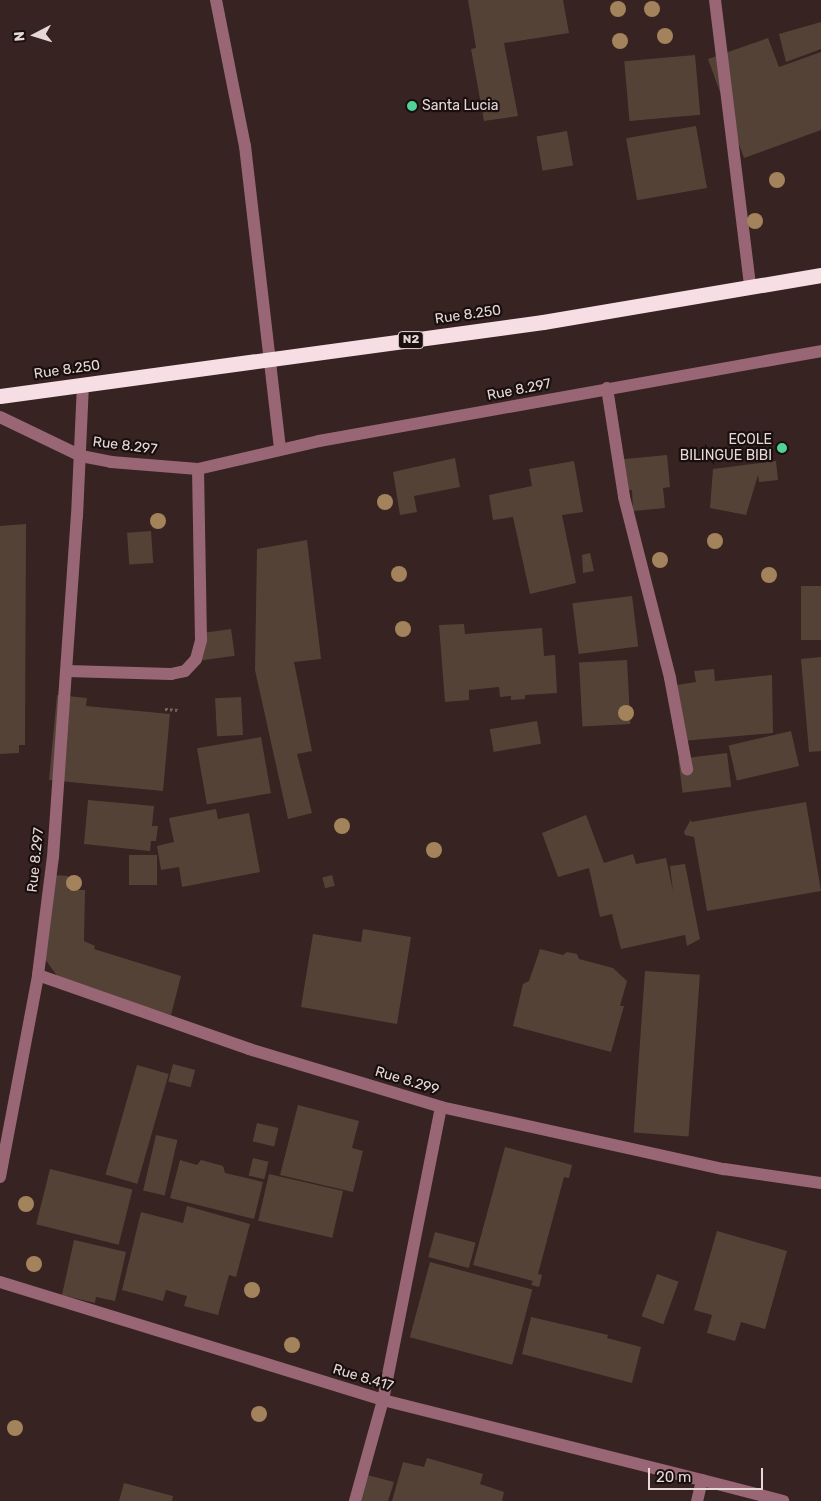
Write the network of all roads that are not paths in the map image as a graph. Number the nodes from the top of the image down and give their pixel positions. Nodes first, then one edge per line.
1 (216, 0) edge
2 (715, 0) edge
3 (821, 275) edge
4 (750, 286) junction
5 (821, 351) edge
6 (272, 359) junction
7 (83, 384) junction
8 (607, 388) junction
9 (0, 396) edge
10 (1, 419) edge
11 (280, 449) junction
12 (81, 456) junction
13 (198, 469) junction
14 (66, 671) junction
15 (687, 769) dead end
16 (38, 975) junction
17 (441, 1106) junction
18 (0, 1177) edge
19 (821, 1183) edge
20 (0, 1282) edge
21 (383, 1400) junction
22 (702, 1480) junction
23 (355, 1501) edge
24 (697, 1501) edge
25 (783, 1501) edge

1 - 6 street
2 - 4 street
3 - 4 highway, Rue 8.250 / N2
4 - 6 highway, Rue 8.250 / N2
5 - 8 street, Rue 8.297
6 - 7 highway, Rue 8.250 / N2
6 - 11 street
7 - 9 highway, Rue 8.250 / N2
7 - 12 street
8 - 11 street, Rue 8.297
8 - 15 street
10 - 12 street
11 - 13 street, Rue 8.297
12 - 13 street, Rue 8.297
12 - 14 street, Rue 8.297
13 - 14 street
14 - 16 street, Rue 8.297
16 - 17 street, Rue 8.299
16 - 18 street, Rue 8.297
17 - 19 street
17 - 21 street, Rue 8.299
20 - 21 street, Rue 8.417
21 - 22 street, Rue 8.417
21 - 23 street, Rue 8.299
22 - 24 street
22 - 25 street, Rue 8.417

